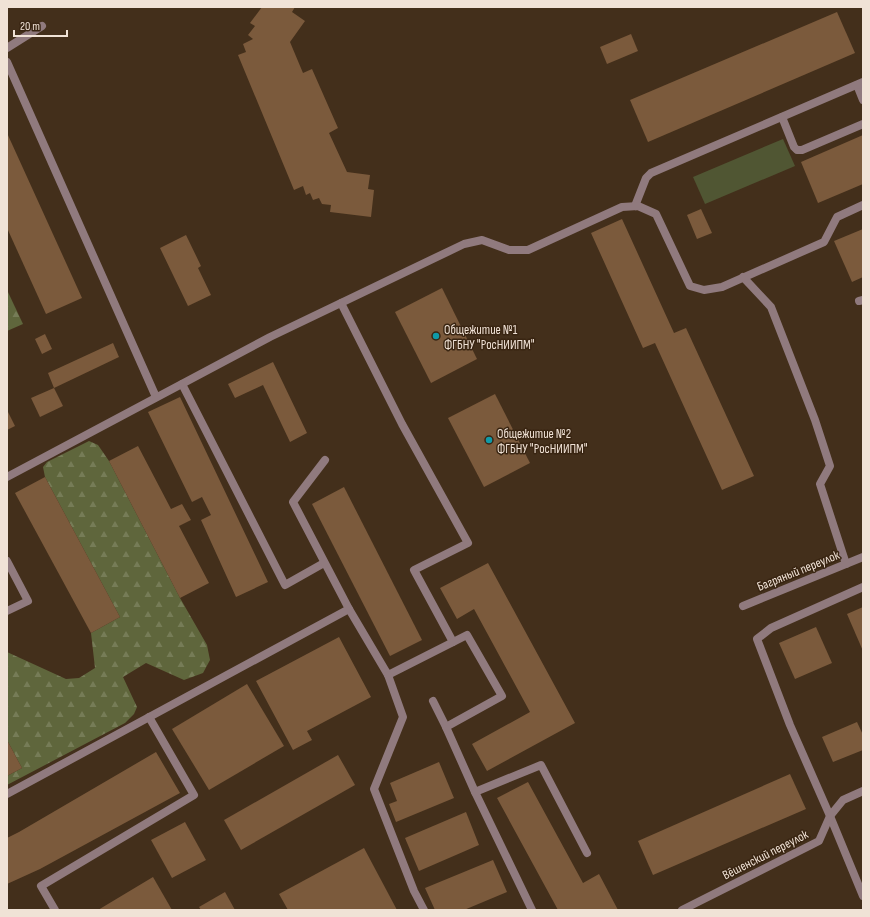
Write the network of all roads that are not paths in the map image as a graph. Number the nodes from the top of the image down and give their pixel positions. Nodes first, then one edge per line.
1 (42, 26) dead end
2 (7, 48) edge
3 (7, 62) edge
4 (860, 83) edge
5 (863, 100) edge
6 (782, 117) junction
7 (863, 124) edge
8 (863, 205) edge
9 (635, 206) junction
10 (743, 277) junction
11 (342, 303) junction
12 (182, 384) junction
13 (156, 397) junction
14 (325, 460) dead end
15 (7, 477) edge
16 (863, 557) edge
17 (7, 561) edge
18 (324, 563) junction
19 (846, 564) junction
20 (863, 587) edge
21 (743, 606) dead end
22 (350, 609) junction
23 (7, 611) edge
24 (453, 642) junction
25 (388, 675) junction
26 (433, 701) dead end
27 (149, 717) junction
28 (446, 727) junction
29 (863, 791) edge
30 (475, 792) junction
31 (7, 794) edge
32 (830, 816) junction
33 (587, 853) dead end
34 (863, 896) edge
35 (55, 910) edge
36 (424, 910) edge
37 (532, 910) edge
38 (682, 910) edge

1 - 2 street
3 - 13 street
4 - 5 street
4 - 6 street
6 - 7 street
6 - 9 street
8 - 10 street
9 - 10 street
9 - 11 street
10 - 19 street
11 - 12 street
11 - 24 street
12 - 13 street
12 - 18 street
13 - 15 street
14 - 18 street
16 - 19 street, Багряный переулок
17 - 23 street
18 - 22 street
19 - 21 street, Багряный переулок
20 - 32 street
22 - 25 street
22 - 27 street
24 - 25 street
24 - 28 street
25 - 36 street
26 - 28 street
27 - 31 street
27 - 35 street
28 - 30 street
29 - 32 street, Вёшенский переулок
30 - 33 street
30 - 37 street
32 - 34 street
32 - 38 street, Вёшенский переулок

